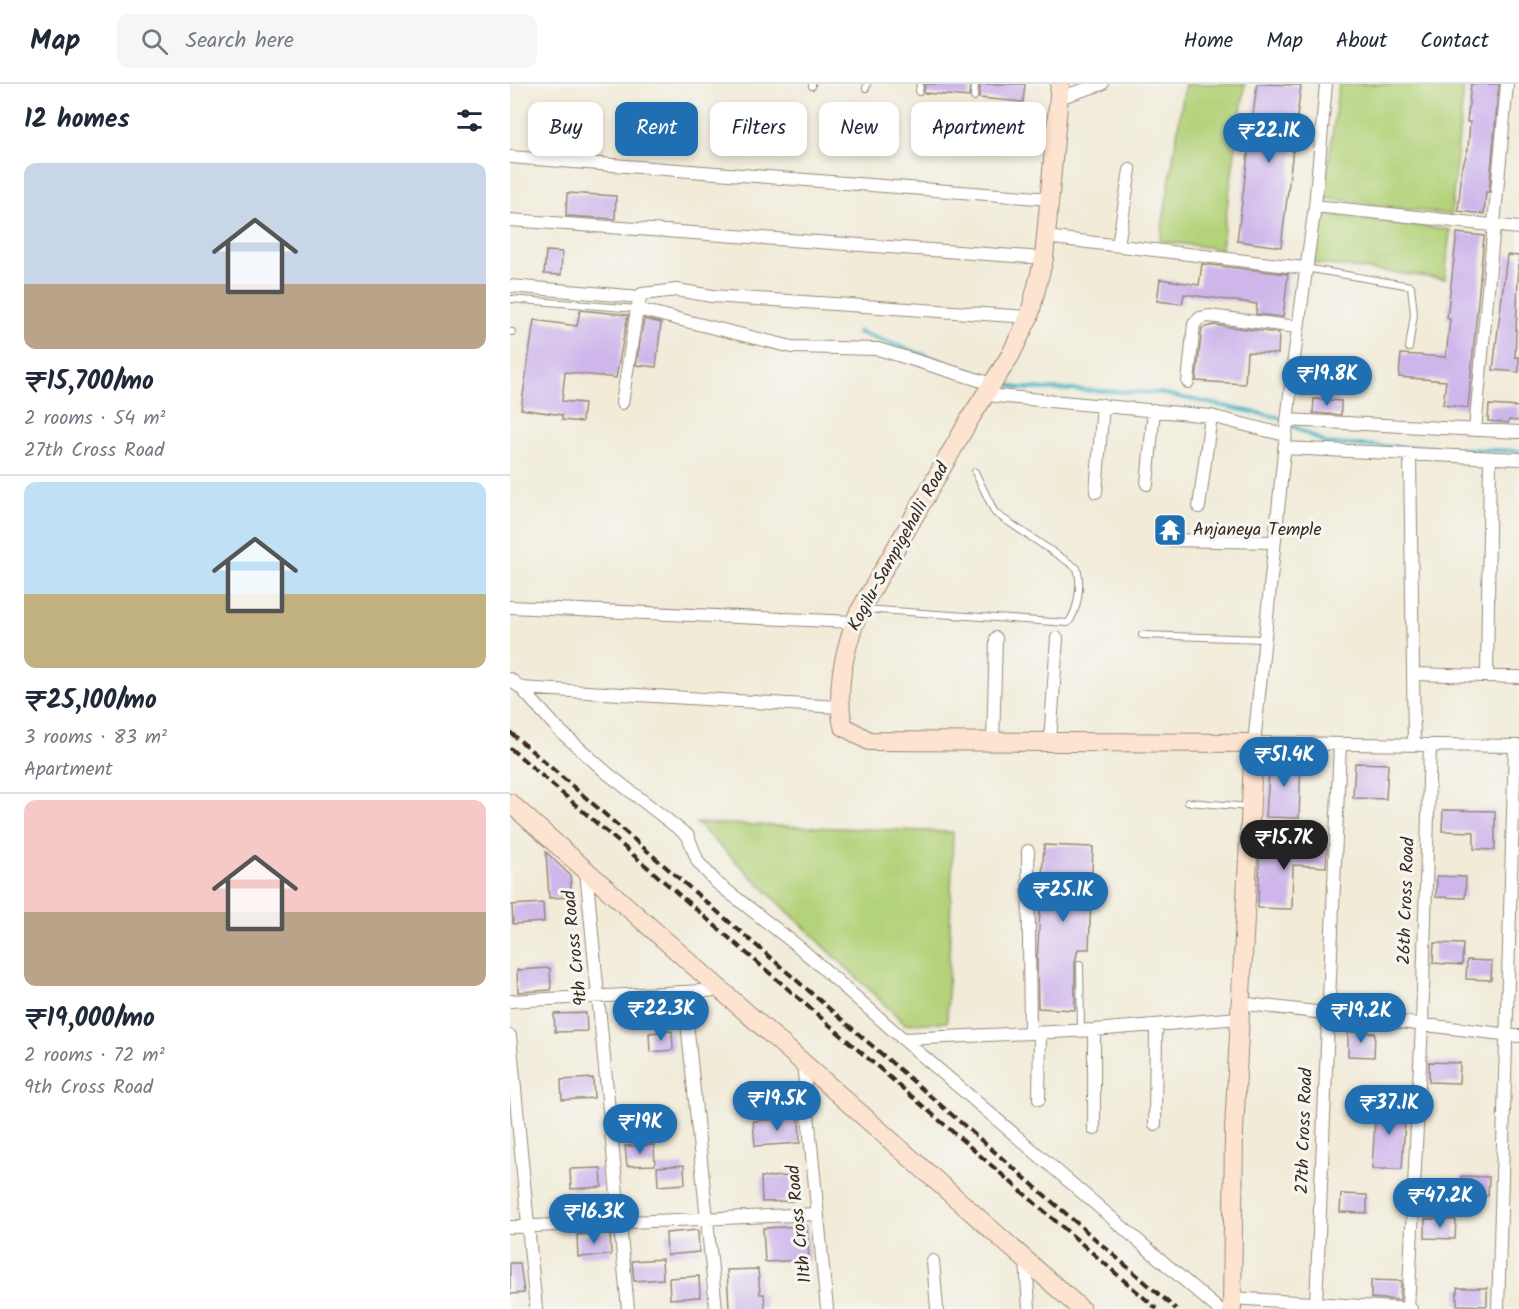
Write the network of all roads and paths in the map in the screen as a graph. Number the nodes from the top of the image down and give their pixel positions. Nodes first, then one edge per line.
1 (920, 84) edge
2 (975, 84) edge
3 (1102, 84) edge
4 (1326, 84) edge
5 (1507, 84) edge
6 (1059, 91) edge
7 (919, 92) dead end
8 (974, 97) dead end
9 (510, 158) edge
10 (1130, 170) dead end
11 (1050, 199) junction
12 (1315, 206) junction
13 (510, 220) edge
14 (1496, 226) junction
15 (1519, 228) edge
16 (1046, 237) junction
17 (1118, 245) junction
18 (1044, 258) junction
19 (1305, 268) junction
20 (510, 286) edge
21 (510, 299) edge
22 (639, 303) junction
23 (1029, 317) junction
24 (1297, 327) junction
25 (1409, 348) dead end
26 (1188, 382) dead end
27 (992, 384) junction
28 (622, 403) dead end
29 (1103, 405) junction
30 (1154, 410) junction
31 (1211, 416) junction
32 (1286, 426) junction
33 (1475, 430) junction
34 (1519, 432) edge
35 (1284, 448) junction
36 (1410, 455) junction
37 (1490, 458) junction
38 (1519, 459) edge
39 (975, 472) dead end
40 (1147, 484) dead end
41 (1096, 492) dead end
42 (1199, 507) dead end
43 (1168, 540) dead end
44 (1274, 542) junction
45 (510, 607) edge
46 (857, 616) junction
47 (1142, 635) dead end
48 (996, 638) dead end
49 (1057, 638) dead end
50 (1263, 639) junction
51 (1413, 674) junction
52 (1487, 676) junction
53 (1519, 677) edge
54 (510, 679) edge
55 (520, 688) junction
56 (839, 706) junction
57 (993, 742) junction
58 (1050, 742) junction
59 (1254, 743) junction
60 (1340, 744) junction
61 (1414, 744) junction
62 (1430, 745) junction
63 (1517, 746) edge
64 (1188, 802) dead end
65 (510, 803) edge
66 (1251, 807) junction
67 (1516, 849) edge
68 (1028, 851) dead end
69 (586, 870) junction
70 (1080, 964) dead end
71 (1514, 971) edge
72 (722, 990) junction
73 (684, 992) junction
74 (598, 996) junction
75 (510, 1001) edge
76 (1239, 1011) junction
77 (1328, 1014) junction
78 (1422, 1023) junction
79 (1156, 1026) junction
80 (1087, 1030) junction
81 (1035, 1033) junction
82 (1513, 1035) edge
83 (510, 1036) edge
84 (903, 1040) junction
85 (802, 1064) junction
86 (1040, 1099) dead end
87 (1155, 1124) dead end
88 (1094, 1129) dead end
89 (817, 1214) junction
90 (707, 1219) junction
91 (620, 1222) junction
92 (528, 1226) junction
93 (510, 1227) edge
94 (1026, 1260) junction
95 (933, 1261) dead end
96 (1316, 1303) junction
97 (1227, 1306) edge
98 (536, 1309) edge
99 (628, 1309) edge
100 (716, 1309) edge
101 (827, 1309) edge
102 (937, 1309) edge
103 (1029, 1309) edge
104 (1081, 1309) edge
105 (1409, 1309) edge
106 (1498, 1309) edge

1 - 7 lane
2 - 8 lane
3 - 6 street
4 - 12 street
5 - 14 street
6 - 11 street, Kogilu-Sampigehalli Road
9 - 11 street
10 - 17 street
11 - 16 street, Kogilu-Sampigehalli Road
12 - 14 street
12 - 19 street
13 - 18 street
14 - 15 street
14 - 33 street
16 - 17 street
16 - 18 street, Kogilu-Sampigehalli Road
17 - 19 street
18 - 23 street, Kogilu-Sampigehalli Road
19 - 24 street
19 - 25 lane
20 - 22 street
21 - 22 lane
22 - 23 street
22 - 27 street
22 - 28 street
23 - 27 street, Kogilu-Sampigehalli Road
24 - 26 street
24 - 32 street
27 - 29 street
27 - 46 street, Kogilu-Sampigehalli Road
29 - 30 street
29 - 41 street
30 - 31 street
30 - 40 street
31 - 32 street
31 - 42 street
32 - 33 street
32 - 35 street
33 - 34 street
35 - 36 street
35 - 44 street
36 - 37 street
36 - 51 street
37 - 38 street
37 - 52 street
39 - 46 lane
43 - 44 street
44 - 50 street
45 - 46 street
46 - 56 street, Kogilu-Sampigehalli Road
47 - 50 lane
48 - 57 street
49 - 58 street
50 - 59 street
51 - 52 street
51 - 61 street
52 - 53 street
54 - 55 street
55 - 56 street
55 - 84 street
56 - 57 street
57 - 58 street
58 - 59 street
59 - 60 street
59 - 66 street
60 - 61 street
60 - 77 street, 27th Cross Road
61 - 62 street
62 - 63 street
62 - 78 street, 26th Cross Road
63 - 67 street
64 - 66 lane
65 - 69 street
66 - 76 street
67 - 71 street
68 - 81 street
69 - 72 street
69 - 74 street, 9th Cross Road
70 - 80 lane
71 - 82 street
72 - 73 street
72 - 85 street
73 - 74 street
73 - 90 street
74 - 75 street
74 - 91 street, 9th Cross Road
76 - 77 street
76 - 79 street
76 - 97 street
77 - 78 street
77 - 96 street, 27th Cross Road
78 - 82 street
78 - 105 street, 26th Cross Road
79 - 80 street
79 - 87 street
80 - 81 street
80 - 88 street
81 - 84 street
81 - 86 street
82 - 106 street
83 - 92 street
84 - 97 street
85 - 89 street, 11th Cross Road
85 - 94 street
89 - 90 street
89 - 101 street, 11th Cross Road
90 - 91 street
90 - 100 street
91 - 92 street
91 - 99 street, 9th Cross Road
92 - 93 street
92 - 98 street
94 - 103 street
94 - 104 street
95 - 102 street
96 - 97 street
96 - 105 street

